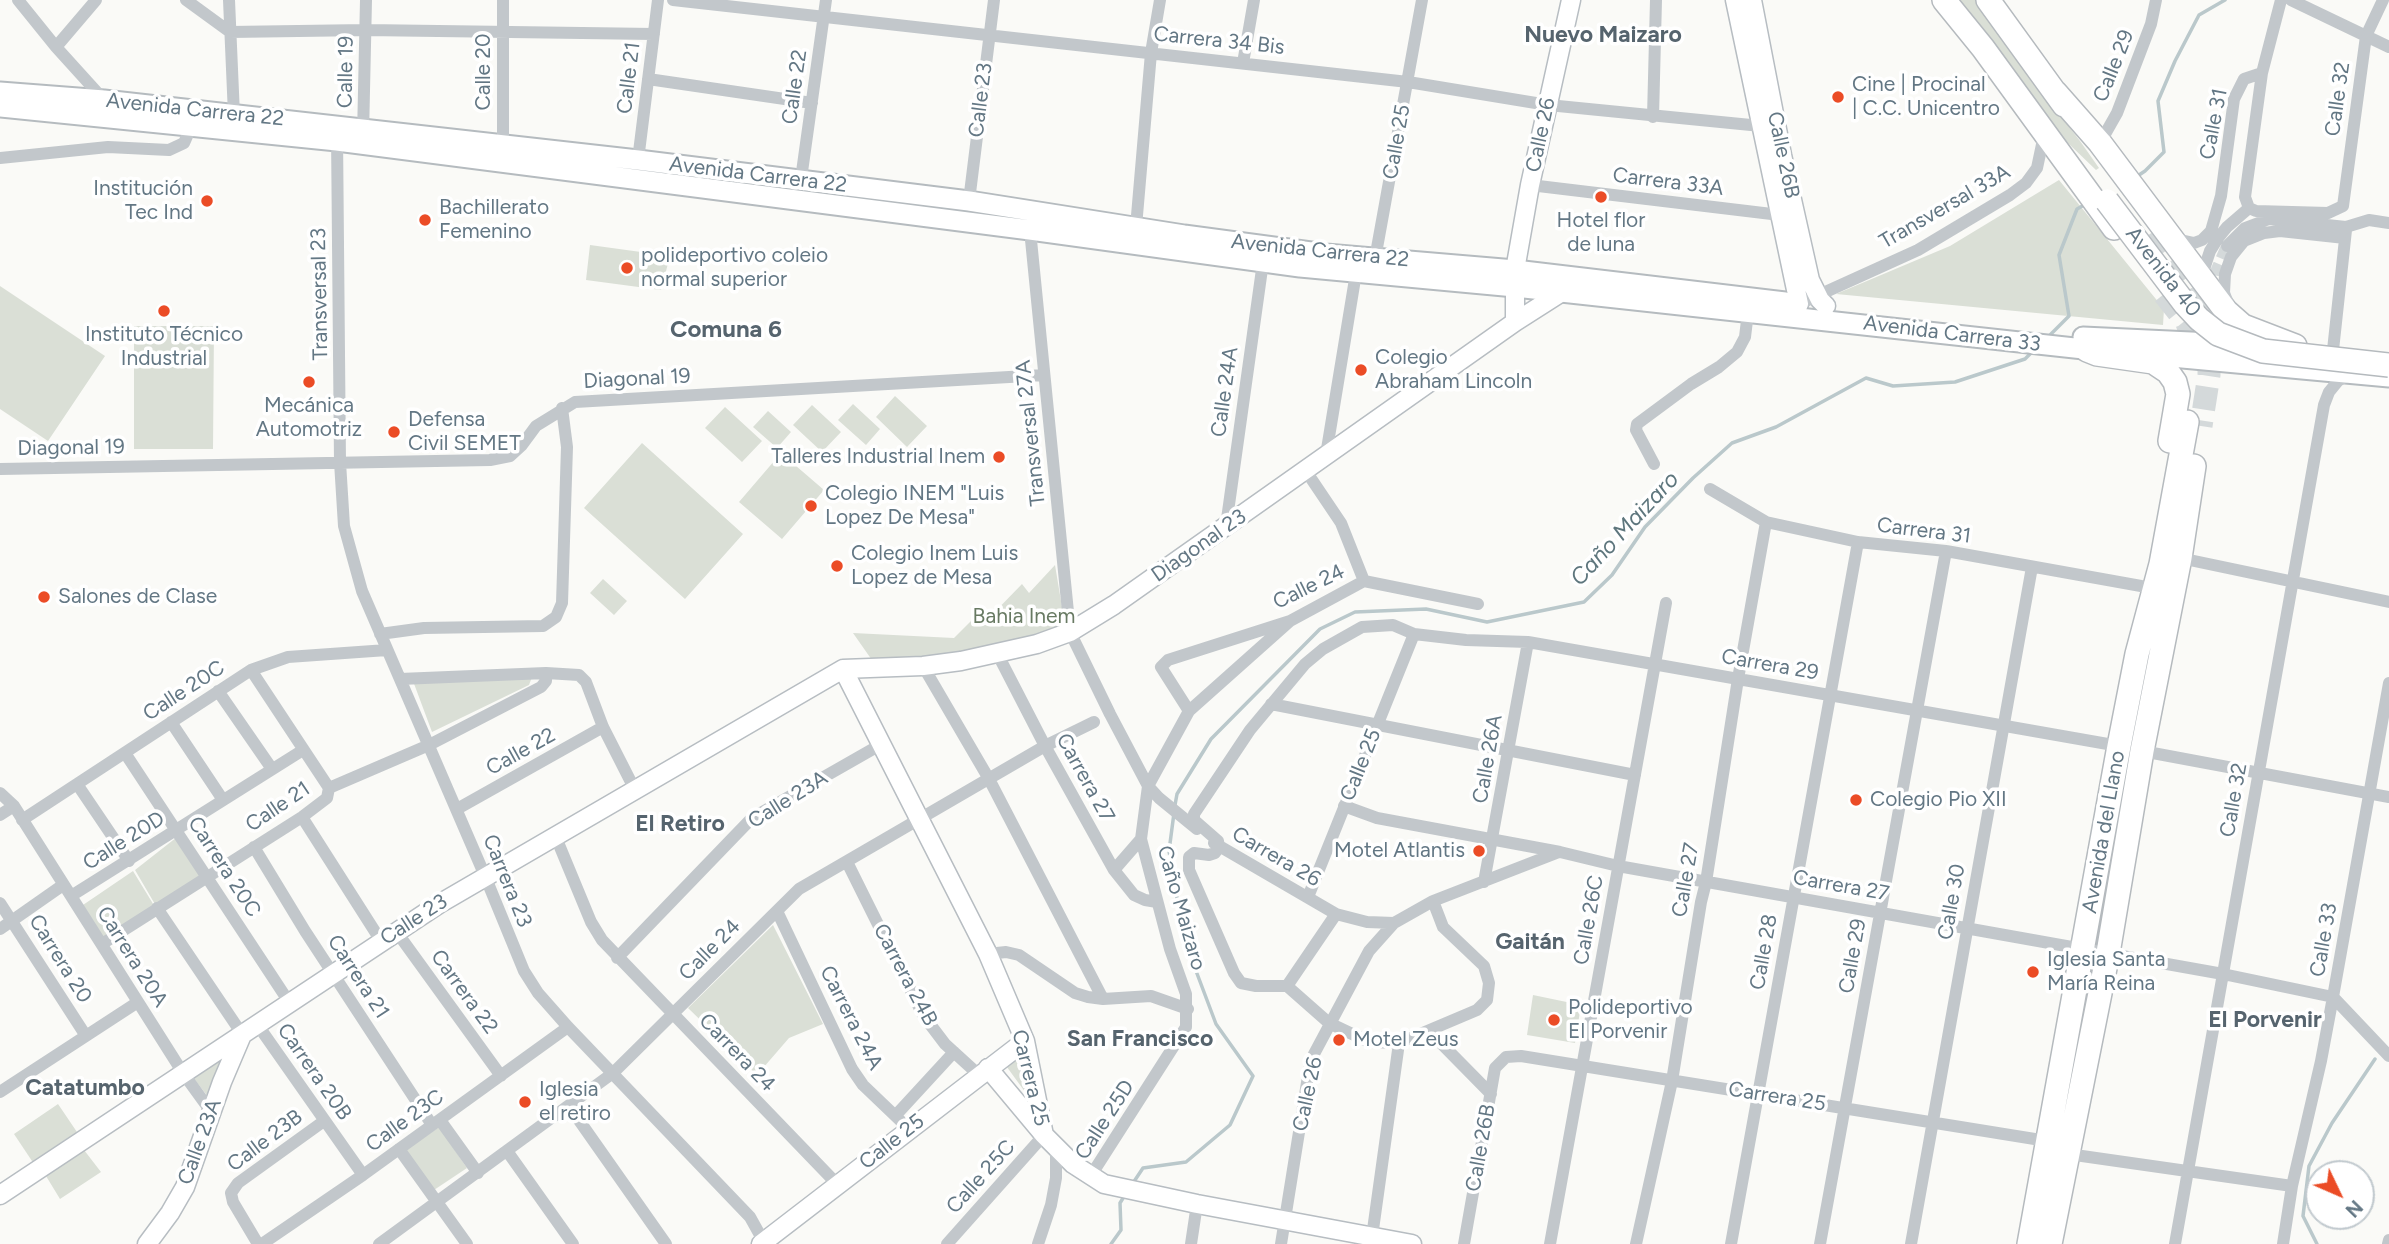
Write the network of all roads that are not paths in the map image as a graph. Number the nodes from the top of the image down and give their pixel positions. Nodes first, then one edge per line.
1 (18, 0) edge
2 (96, 0) edge
3 (186, 0) edge
4 (229, 0) edge
5 (366, 0) edge
6 (503, 0) edge
7 (658, 0) edge
8 (673, 0) edge
9 (826, 0) edge
10 (994, 0) edge
11 (1160, 0) edge
12 (1254, 0) edge
13 (1422, 0) edge
14 (1570, 0) edge
15 (1656, 0) edge
16 (1735, 0) edge
17 (1752, 0) edge
18 (1944, 0) edge
19 (1988, 0) edge
20 (2156, 0) edge
21 (2281, 0) edge
22 (2291, 0) edge
23 (2383, 0) edge
24 (825, 18) junction
25 (366, 30) junction
26 (230, 32) junction
27 (504, 32) junction
28 (654, 34) junction
29 (989, 35) junction
30 (2366, 36) junction
31 (56, 47) junction
32 (2389, 47) edge
33 (1151, 53) junction
34 (1243, 63) junction
35 (2262, 73) junction
36 (648, 79) junction
37 (1408, 82) junction
38 (0, 92) edge
39 (2056, 93) junction
40 (104, 100) junction
41 (812, 103) junction
42 (1548, 105) junction
43 (0, 107) edge
44 (2030, 112) junction
45 (234, 115) junction
46 (1653, 117) junction
47 (1761, 126) junction
48 (191, 127) junction
49 (337, 133) junction
50 (2044, 135) junction
51 (363, 136) junction
52 (2100, 143) junction
53 (503, 144) junction
54 (0, 158) edge
55 (638, 160) junction
56 (801, 179) junction
57 (1530, 185) junction
58 (2112, 192) junction
59 (2221, 196) junction
60 (969, 201) junction
61 (2247, 203) junction
62 (2343, 206) junction
63 (1780, 215) junction
64 (2369, 220) junction
65 (2389, 223) edge
66 (1136, 227) junction
67 (1798, 228) junction
68 (1030, 230) junction
69 (2159, 232) junction
70 (2346, 232) junction
71 (2227, 246) tunnel mouth
72 (2130, 250) dead end
73 (1376, 259) junction
74 (1263, 262) junction
75 (1356, 273) junction
76 (1515, 278) junction
77 (2201, 278) junction
78 (1562, 292) junction
79 (1821, 300) junction
80 (1798, 304) junction
81 (1748, 312) junction
82 (2234, 319) junction
83 (1515, 322) junction
84 (2048, 339) junction
85 (2242, 344) junction
86 (2295, 346) junction
87 (2087, 350) junction
88 (2333, 350) junction
89 (2389, 354) edge
90 (2389, 365) edge
91 (2351, 373) junction
92 (1044, 375) junction
93 (2389, 377) edge
94 (562, 408) junction
95 (1326, 455) junction
96 (340, 462) junction
97 (1654, 464) dead end
98 (0, 469) edge
99 (1306, 471) junction
100 (1710, 489) dead end
101 (1766, 522) junction
102 (1226, 526) junction
103 (1858, 542) junction
104 (1946, 551) junction
105 (2180, 558) junction
106 (2032, 567) junction
107 (1364, 581) junction
108 (2293, 582) junction
109 (2141, 586) junction
110 (2389, 602) edge
111 (1666, 603) dead end
112 (1478, 604) dead end
113 (1290, 621) junction
114 (1070, 632) junction
115 (380, 634) junction
116 (1414, 634) junction
117 (1528, 642) junction
118 (387, 650) junction
119 (997, 653) junction
120 (2137, 654) junction
121 (1654, 664) junction
122 (923, 666) junction
123 (843, 669) junction
124 (251, 670) junction
125 (546, 673) junction
126 (400, 679) junction
127 (1738, 679) junction
128 (2389, 683) edge
129 (218, 691) junction
130 (1829, 695) junction
131 (1271, 704) junction
132 (1917, 710) junction
133 (1189, 712) junction
134 (171, 722) junction
135 (1094, 722) dead end
136 (1378, 724) junction
137 (2003, 726) junction
138 (603, 727) junction
139 (429, 745) junction
140 (880, 745) junction
141 (1045, 746) junction
142 (2119, 746) junction
143 (303, 750) junction
144 (1509, 750) junction
145 (2142, 751) junction
146 (125, 752) junction
147 (272, 769) junction
148 (2259, 773) junction
149 (1634, 775) junction
150 (989, 779) junction
151 (77, 784) junction
152 (1149, 786) junction
153 (329, 788) junction
154 (634, 788) junction
155 (0, 793) edge
156 (2369, 794) junction
157 (2389, 797) edge
158 (222, 800) junction
159 (14, 806) junction
160 (1344, 806) junction
161 (457, 809) junction
162 (0, 815) edge
163 (302, 817) junction
164 (22, 820) junction
165 (919, 820) junction
166 (177, 831) junction
167 (555, 835) junction
168 (1141, 839) junction
169 (1493, 841) junction
170 (254, 847) junction
171 (1219, 847) junction
172 (1560, 852) junction
173 (129, 861) junction
174 (847, 862) junction
175 (1618, 866) junction
176 (1114, 870) junction
177 (207, 876) junction
178 (485, 876) junction
179 (1484, 881) junction
180 (1706, 882) junction
181 (63, 885) junction
182 (71, 896) junction
183 (1308, 897) junction
184 (1793, 897) junction
185 (1433, 901) junction
186 (1157, 902) junction
187 (0, 903) edge
188 (157, 908) junction
189 (777, 911) junction
190 (1880, 912) junction
191 (1336, 914) junction
192 (13, 920) junction
193 (1394, 923) junction
194 (1967, 928) junction
195 (0, 929) edge
196 (389, 936) junction
197 (102, 944) junction
198 (2084, 949) junction
199 (2108, 953) junction
200 (988, 954) junction
201 (617, 958) junction
202 (332, 973) junction
203 (2223, 974) junction
204 (1287, 986) junction
205 (2333, 997) junction
206 (1103, 999) junction
207 (138, 1002) junction
208 (289, 1002) junction
209 (1188, 1009) junction
210 (672, 1014) junction
211 (1329, 1023) junction
212 (257, 1024) junction
213 (569, 1027) junction
214 (1430, 1032) junction
215 (242, 1034) junction
216 (86, 1036) junction
217 (1025, 1041) junction
218 (1399, 1043) junction
219 (954, 1052) junction
220 (2388, 1053) edge
221 (1506, 1057) joint
222 (1582, 1066) junction
223 (984, 1071) junction
224 (183, 1073) junction
225 (613, 1073) junction
226 (501, 1076) junction
227 (1672, 1081) junction
228 (0, 1092) edge
229 (1490, 1094) junction
230 (1758, 1094) junction
231 (569, 1105) junction
232 (1844, 1108) junction
233 (212, 1113) junction
234 (896, 1115) junction
235 (324, 1121) junction
236 (436, 1122) junction
237 (1932, 1123) junction
238 (909, 1129) junction
239 (1050, 1141) junction
240 (2047, 1141) junction
241 (399, 1149) junction
242 (507, 1151) junction
243 (2068, 1154) junction
244 (2188, 1171) junction
245 (478, 1173) junction
246 (363, 1175) junction
247 (1090, 1177) junction
248 (837, 1184) junction
249 (2292, 1186) junction
250 (0, 1195) edge
251 (438, 1203) junction
252 (1197, 1204) junction
253 (1286, 1220) junction
254 (1371, 1240) edge
255 (764, 1243) edge
256 (147, 1244) edge
257 (260, 1244) edge
258 (379, 1244) edge
259 (467, 1244) edge
260 (573, 1244) edge
261 (666, 1244) edge
262 (947, 1244) edge
263 (1038, 1244) edge
264 (1191, 1244) edge
265 (1282, 1244) edge
266 (1412, 1244) edge
267 (1464, 1244) edge
268 (1550, 1244) edge
269 (1636, 1244) edge
270 (1731, 1244) edge
271 (1820, 1244) edge
272 (1911, 1244) edge
273 (2029, 1244) edge
274 (2050, 1244) edge
275 (2175, 1244) edge
276 (2283, 1244) edge

1 - 31 street
2 - 31 street
3 - 26 street
4 - 26 street
5 - 25 street, Calle 19
6 - 27 street, Calle 20
7 - 28 street, Calle 21
8 - 24 street, Carrera 34 Bis
9 - 24 street, Calle 22
10 - 29 street, Calle 23
11 - 33 street
12 - 34 street
13 - 37 street, Calle 25
14 - 42 street, Calle 26
15 - 46 street
16 - 47 street, Calle 26B
17 - 67 street, Calle 26B
18 - 44 highway, Avenida 40
19 - 39 highway, Avenida 40
20 - 52 street, Calle 29
21 - 35 street, Calle 31
22 - 30 street
23 - 30 street, Calle 32
24 - 29 street, Carrera 34 Bis
24 - 41 street, Calle 22
25 - 26 street
25 - 27 street
25 - 51 street, Calle 19
26 - 45 street
27 - 28 street
27 - 53 street, Calle 20
28 - 36 street, Calle 21
29 - 33 street, Carrera 34 Bis
29 - 60 street, Calle 23
30 - 32 street
30 - 62 street, Calle 32
31 - 40 street
33 - 34 street, Carrera 34 Bis
33 - 66 street
34 - 37 street, Carrera 34 Bis
35 - 59 street, Calle 31
35 - 61 street, Calle 31
36 - 41 street
36 - 55 street, Calle 21
37 - 42 street, Carrera 34 Bis
37 - 73 street, Calle 25
38 - 40 main road, Avenida Carrera 22
39 - 52 highway
39 - 58 highway, Avenida 40
40 - 45 main road, Avenida Carrera 22
41 - 56 street, Calle 22
42 - 46 street, Carrera 34 Bis
42 - 57 street, Calle 26
43 - 48 main road, Avenida Carrera 22
44 - 50 highway, Avenida 40
44 - 58 highway, Avenida 40
45 - 49 main road, Avenida Carrera 22
46 - 47 street, Carrera 34 Bis
47 - 63 street, Calle 26B
48 - 49 main road, Avenida Carrera 22
48 - 54 street
49 - 51 main road, Avenida Carrera 22
49 - 96 street, Transversal 23
50 - 58 highway, Avenida 40
50 - 79 street, Transversal 33A
51 - 53 main road, Avenida Carrera 22
51 - 68 main road, Avenida Carrera 22
52 - 58 highway
53 - 55 main road, Avenida Carrera 22
55 - 56 main road, Avenida Carrera 22
56 - 60 main road, Avenida Carrera 22
57 - 63 street, Carrera 33A
57 - 76 street, Calle 26
58 - 69 highway
58 - 72 highway, Avenida 40
58 - 85 highway, Avenida 40, bridge
59 - 61 street
59 - 69 street, Calle 31
60 - 66 main road, Avenida Carrera 22
61 - 62 street
61 - 77 street
62 - 64 street
63 - 67 street, Carrera 33A
63 - 80 street, Calle 26B
64 - 65 street
64 - 70 street
66 - 73 main road, Avenida Carrera 22
67 - 79 street, Calle 26B
68 - 74 main road, Avenida Carrera 22
68 - 92 street, Transversal 27A
69 - 77 highway
70 - 71 street
70 - 82 street
70 - 88 street
73 - 75 street
73 - 76 main road, Avenida Carrera 22
74 - 75 main road, Avenida Carrera 22
74 - 102 street, Calle 24A
75 - 76 main road, Avenida Carrera 22
75 - 95 street
76 - 78 main road, Avenida Carrera 33
76 - 80 main road, Avenida Carrera 33
76 - 83 street
77 - 82 highway
78 - 81 main road, Avenida Carrera 33
78 - 83 street, Diagonal 23
79 - 80 main road, Avenida Carrera 33
79 - 84 main road, Avenida Carrera 33
81 - 84 main road, Avenida Carrera 33
81 - 97 street
82 - 86 highway
83 - 95 street, Diagonal 23
84 - 85 main road, Avenida Carrera 33
84 - 87 main road, Avenida Carrera 33
85 - 86 main road, Avenida Carrera 33
85 - 90 highway, Avenida 40, bridge
86 - 88 main road, Avenida Carrera 33
87 - 91 main road, Avenida Carrera 33
87 - 109 highway
88 - 89 main road, Avenida Carrera 33
91 - 93 main road, Avenida Carrera 33
91 - 108 street, Calle 32
92 - 94 street, Diagonal 19
92 - 114 street, Transversal 27A
94 - 96 street, Diagonal 19
94 - 115 street
95 - 99 street, Diagonal 23
96 - 98 street, Diagonal 19
96 - 115 street, Carrera 23
99 - 102 street, Diagonal 23
99 - 107 street
100 - 101 street, Carrera 31
101 - 103 street, Carrera 31
101 - 127 street, Calle 27
102 - 114 street, Diagonal 23
103 - 104 street, Carrera 31
103 - 130 street, Calle 28
104 - 106 street, Carrera 31
104 - 132 street, Calle 29
105 - 108 street
105 - 120 highway, Avenida del Llano
105 - 145 highway, Avenida del Llano
106 - 109 street, Carrera 31
106 - 137 street, Calle 30
107 - 112 street, Calle 24
107 - 113 street, Calle 24
108 - 110 street
108 - 148 street, Calle 32
109 - 120 highway
111 - 121 street, Calle 26C
113 - 133 street, Caño Maizaro
113 - 133 street, Calle 24
114 - 119 street, Diagonal 23
114 - 152 street, Carrera 26
115 - 118 street, Carrera 23
116 - 117 street, Carrera 29
116 - 131 street
116 - 136 street, Calle 25
117 - 121 street, Carrera 29
117 - 144 street, Calle 26A
118 - 124 street, Calle 20C
118 - 126 street, Carrera 23
119 - 122 street, Diagonal 23
119 - 141 street, Carrera 27
120 - 142 highway, Avenida del Llano
121 - 127 street, Carrera 29
121 - 149 street, Calle 26C
122 - 123 street, Diagonal 23
122 - 150 street
123 - 140 street, Carrera 25
123 - 154 street, Calle 23
124 - 129 street, Calle 20C
124 - 143 street
125 - 126 street
125 - 138 street
125 - 139 street, Calle 21
126 - 139 street, Carrera 23
127 - 130 street, Carrera 29
127 - 180 street, Calle 27
128 - 156 street, Calle 33
129 - 134 street, Calle 20C
129 - 147 street
130 - 132 street, Carrera 29
130 - 184 street, Calle 28
131 - 136 street
131 - 171 street
132 - 137 street, Carrera 29
132 - 190 street, Calle 29
133 - 152 street, Caño Maizaro
134 - 146 street, Calle 20C
134 - 158 street
135 - 141 street, Calle 24
136 - 144 street
136 - 160 street, Calle 25
137 - 142 street, Carrera 29
137 - 194 street, Calle 30
138 - 154 street
138 - 161 street, Calle 22
139 - 153 street, Calle 21
139 - 161 street, Carrera 23
140 - 165 street, Carrera 25
140 - 201 street, Calle 23A
141 - 150 street, Calle 24
141 - 176 street, Carrera 27
142 - 198 highway, Avenida del Llano
143 - 147 street, Calle 20D
143 - 153 street
144 - 149 street
144 - 169 street, Calle 26A
145 - 148 street
145 - 199 highway, Avenida del Llano
146 - 151 street, Calle 20C
146 - 166 street, Carrera 20C
147 - 158 street, Calle 20D
148 - 156 street
148 - 203 street, Calle 32
149 - 175 street, Calle 26C
150 - 165 street, Calle 24
150 - 206 street
151 - 164 street, Calle 20C
151 - 173 street
152 - 168 street, Caño Maizaro
152 - 171 street, Carrera 26
153 - 163 street, Calle 21
154 - 167 street, Calle 23
155 - 159 street, Carrera 20A
156 - 157 street
156 - 205 street, Calle 33
158 - 166 street, Calle 20D
159 - 162 street
159 - 164 street, Carrera 20A
160 - 169 street, Carrera 27
160 - 183 street, Calle 25
161 - 178 street, Carrera 23
163 - 170 street, Calle 21
163 - 196 street, Carrera 22
164 - 181 street, Carrera 20A
165 - 174 street, Calle 24
165 - 200 street, Carrera 25
166 - 173 street, Calle 20D
166 - 177 street, Carrera 20C
167 - 178 street, Calle 23
167 - 201 street, Carrera 24
168 - 176 street
168 - 186 street, Caño Maizaro
169 - 172 street, Carrera 27
169 - 179 street, Calle 26A
170 - 177 street, Calle 21
170 - 202 street, Carrera 21
171 - 183 street, Carrera 26
171 - 204 street
172 - 175 street, Carrera 27
172 - 179 street
173 - 182 street, Calle 20D
174 - 189 street, Calle 24
174 - 219 street, Carrera 24B
175 - 180 street, Carrera 27
175 - 222 street, Calle 26C
176 - 186 street, Carrera 27
177 - 188 street, Calle 21
177 - 208 street, Carrera 20C
178 - 196 street, Calle 23
178 - 213 street, Carrera 23
179 - 185 street
180 - 184 street, Carrera 27
180 - 227 street, Calle 27
181 - 182 street, Carrera 20A
181 - 192 street, Calle 20D
182 - 197 street, Carrera 20A
183 - 191 street, Carrera 26
184 - 190 street, Carrera 27
184 - 230 street, Calle 28
185 - 193 street
185 - 214 street
186 - 209 street, Caño Maizaro
187 - 192 street, Carrera 20
188 - 197 street, Calle 21
188 - 215 street, Carrera 20B
189 - 210 street, Calle 24
189 - 234 street, Carrera 24A
190 - 194 street, Carrera 27
190 - 232 street, Calle 29
191 - 193 street, Carrera 26
191 - 204 street
192 - 195 street, Calle 20D
192 - 216 street, Carrera 20
193 - 211 street, Calle 26
194 - 198 street, Carrera 27
194 - 237 street, Calle 30
196 - 202 street, Calle 23
196 - 226 street, Carrera 22
197 - 207 street, Carrera 20A
198 - 199 street, Carrera 27
198 - 240 highway, Avenida del Llano
199 - 203 street, Carrera 27
199 - 243 highway, Avenida del Llano
200 - 206 street
200 - 217 street, Carrera 25
201 - 210 street, Carrera 24
202 - 208 street, Calle 23
202 - 236 street, Carrera 21
203 - 205 street, Carrera 27
203 - 244 street, Calle 32
204 - 211 street
205 - 220 street
205 - 249 street, Calle 33
206 - 209 street
207 - 216 street
207 - 224 street, Carrera 20A
208 - 212 street, Calle 23
209 - 247 street, Calle 25D
210 - 225 street, Calle 24
210 - 248 street, Carrera 24
211 - 218 street
211 - 253 street, Calle 26
212 - 215 street, Calle 23
212 - 235 street, Carrera 20B
213 - 225 street, Carrera 23
213 - 226 street, Calle 23C
214 - 218 street
214 - 229 street
215 - 224 street, Calle 23
215 - 233 street, Calle 23A
216 - 228 street
217 - 223 street, Calle 25
217 - 239 street, Carrera 25
218 - 254 street
219 - 223 street, Carrera 24B
219 - 234 street, Calle 25
221 - 222 street, Carrera 25
221 - 229 street, Calle 26B
222 - 227 street, Carrera 25
222 - 268 street, Calle 26C
223 - 238 street, Calle 25
223 - 239 street, Carrera 24B
224 - 233 street, Carrera 20A
224 - 250 street, Calle 23
225 - 231 street, Calle 24
225 - 255 street, Carrera 23
226 - 236 street, Calle 23C
227 - 230 street, Carrera 25
227 - 269 street, Calle 27
229 - 267 street, Calle 26B
230 - 232 street, Carrera 25
230 - 270 street, Calle 28
231 - 242 street, Calle 24
231 - 261 street
232 - 237 street, Carrera 25
232 - 271 street, Calle 29
233 - 256 street, Calle 23A
234 - 238 street, Carrera 24A
235 - 246 street, Carrera 20B
235 - 257 street, Calle 23B
236 - 241 street, Calle 23C
236 - 245 street, Carrera 21
237 - 240 street, Carrera 25
237 - 272 street, Calle 30
238 - 248 street, Calle 25
239 - 247 street, Carrera 25
239 - 262 street, Calle 25C
239 - 263 street, Calle 25D
240 - 273 highway, Avenida del Llano
241 - 246 street, Calle 23C
241 - 251 street
242 - 245 street, Calle 24
242 - 260 street
243 - 244 street
243 - 274 highway, Avenida del Llano
244 - 249 street
244 - 275 street, Calle 32
245 - 251 street, Calle 24
246 - 257 street, Calle 23C
247 - 252 street, Carrera 25
248 - 255 street, Calle 25
249 - 276 street, Calle 33
251 - 258 street, Calle 24
251 - 259 street
252 - 253 street, Carrera 25
252 - 264 street
253 - 254 street, Carrera 25
253 - 265 street, Calle 26
254 - 266 street, Carrera 25

